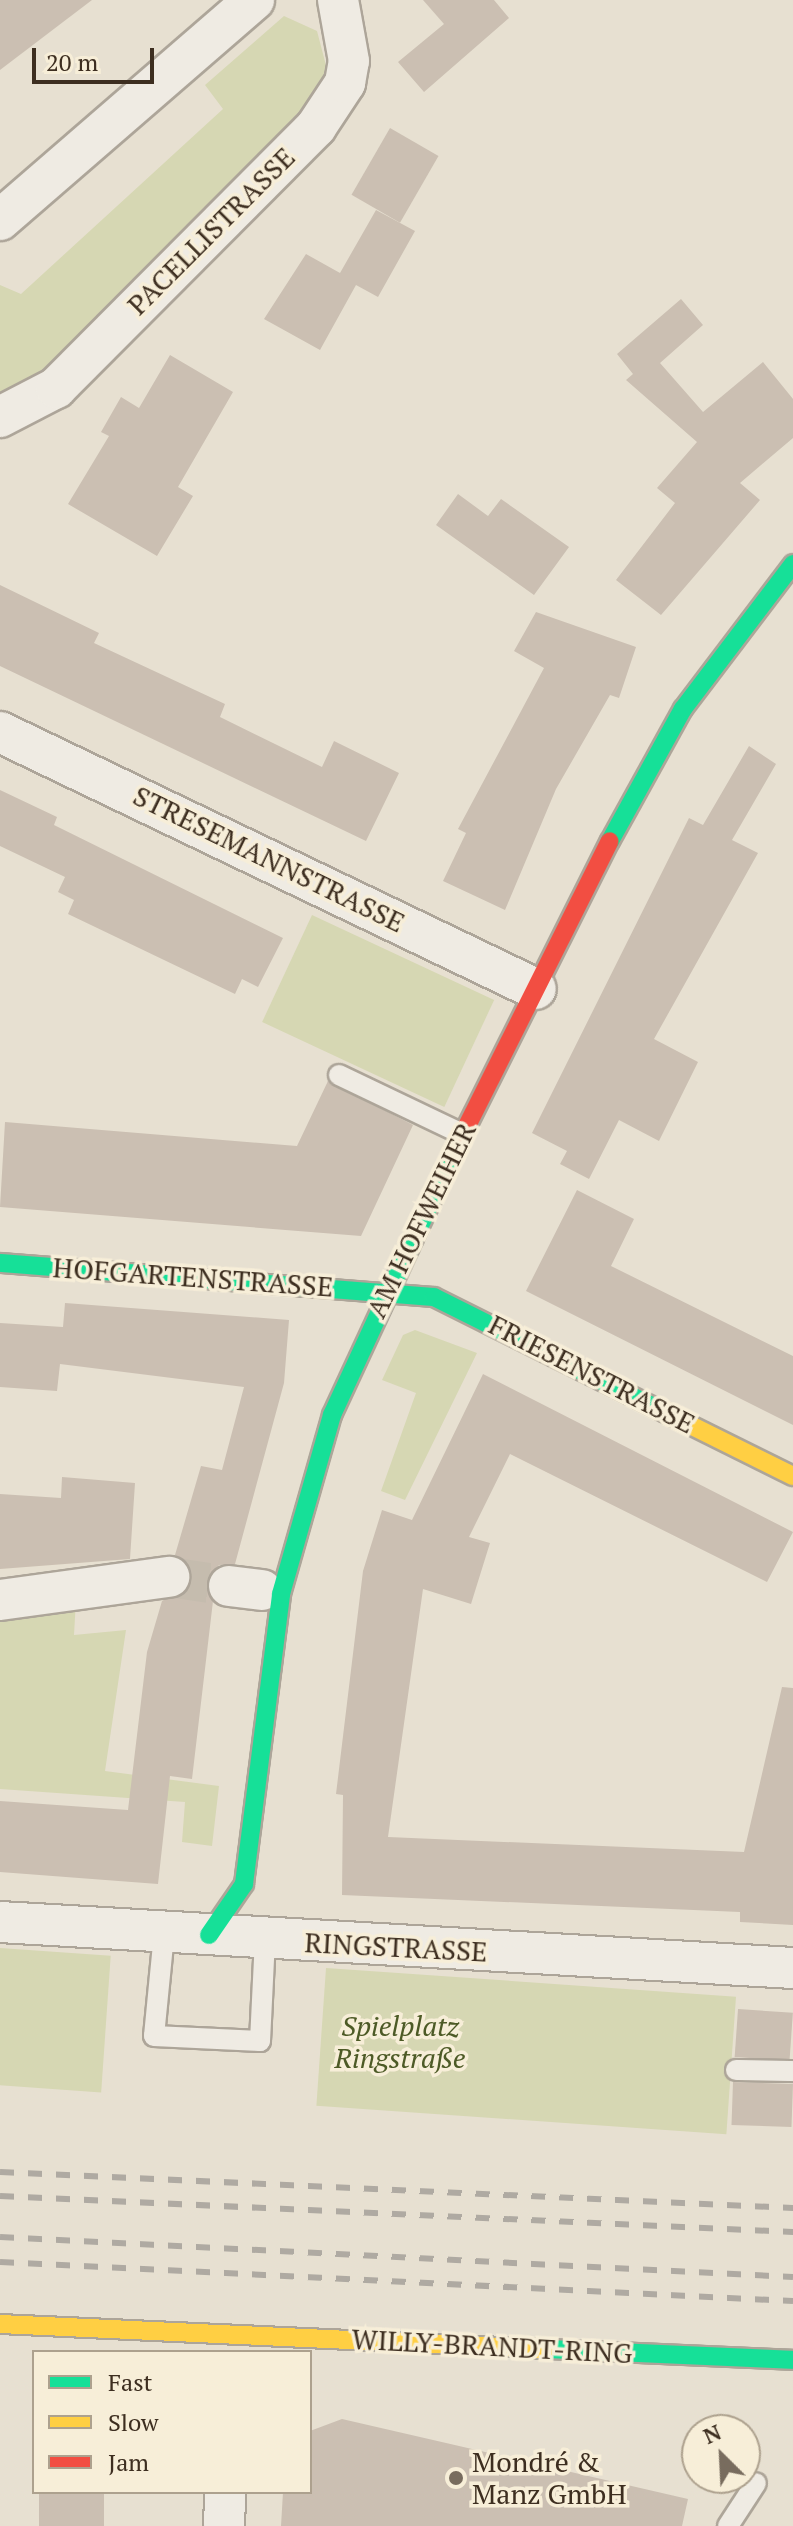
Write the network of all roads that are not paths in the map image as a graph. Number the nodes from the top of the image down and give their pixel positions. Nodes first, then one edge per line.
1 (254, 0) edge
2 (338, 0) edge
3 (0, 220) edge
4 (0, 417) edge
5 (793, 564) edge
6 (0, 732) edge
7 (536, 989) junction
8 (339, 1075) dead end
9 (462, 1134) junction
10 (0, 1263) edge
11 (386, 1289) junction
12 (793, 1476) edge
13 (169, 1577) tunnel mouth
14 (0, 1600) edge
15 (0, 1922) edge
16 (164, 1934) junction
17 (209, 1935) junction
18 (265, 1939) junction
19 (793, 1968) edge
20 (736, 2070) dead end
21 (793, 2071) edge
22 (0, 2324) edge
23 (793, 2360) edge
24 (225, 2494) edge
25 (749, 2494) edge
26 (224, 2526) edge
27 (728, 2526) edge

1 - 3 street
2 - 4 street, PACELLISTRASSE
5 - 7 street, AM HOFWEIHER
6 - 7 street, STRESEMANNSTRASSE
7 - 9 street, AM HOFWEIHER
8 - 9 lane
9 - 11 street, AM HOFWEIHER
10 - 11 street, HOFGARTENSTRASSE
11 - 12 street, FRIESENSTRASSE
11 - 17 street, AM HOFWEIHER
13 - 14 street
15 - 16 street, RINGSTRASSE
16 - 17 street, RINGSTRASSE
16 - 18 lane
17 - 18 street, RINGSTRASSE
18 - 19 street, RINGSTRASSE
20 - 21 lane
22 - 23 street, WILLY-BRANDT-RING
24 - 26 street
25 - 27 lane

